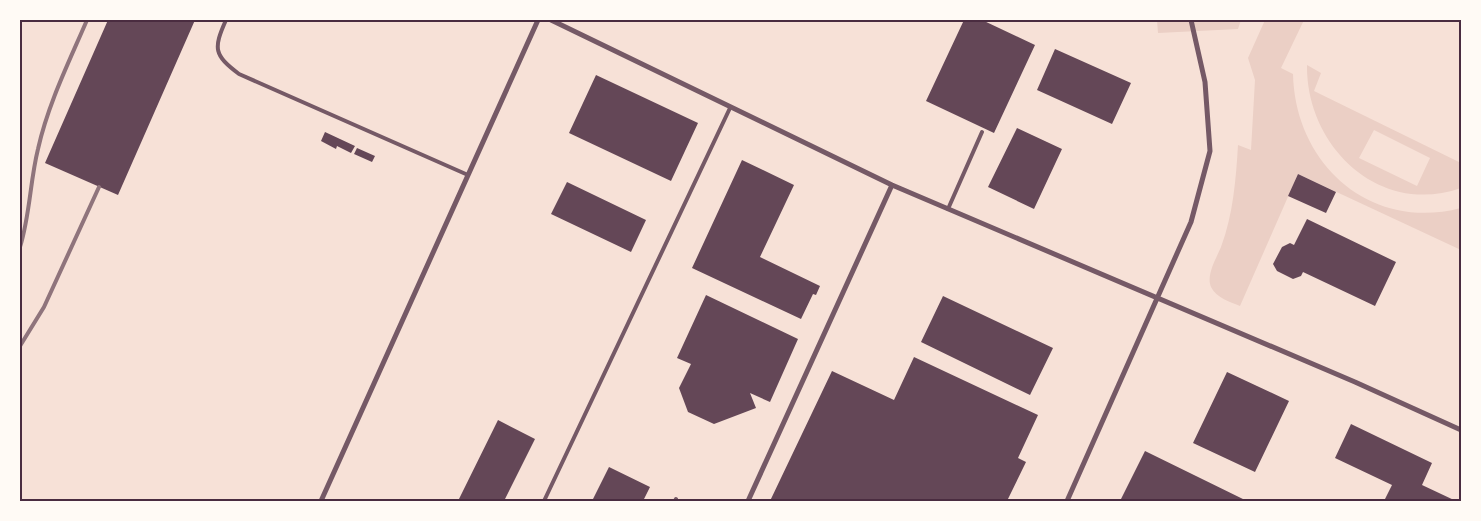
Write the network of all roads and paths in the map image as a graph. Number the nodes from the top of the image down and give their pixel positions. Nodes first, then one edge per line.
1 (226, 20) edge
2 (538, 20) edge
3 (551, 20) edge
4 (1192, 20) edge
5 (730, 108) junction
6 (982, 132) dead end
7 (468, 174) junction
8 (892, 185) junction
9 (948, 209) junction
10 (1157, 299) junction
11 (1461, 430) edge
12 (322, 501) edge
13 (544, 501) edge
14 (748, 501) edge
15 (1067, 501) edge

1 - 7 lane
2 - 7 street
3 - 5 street
4 - 10 street
5 - 8 street
5 - 13 lane
6 - 9 lane
7 - 12 street
8 - 9 street
8 - 14 street
9 - 10 street
10 - 11 street
10 - 15 street

